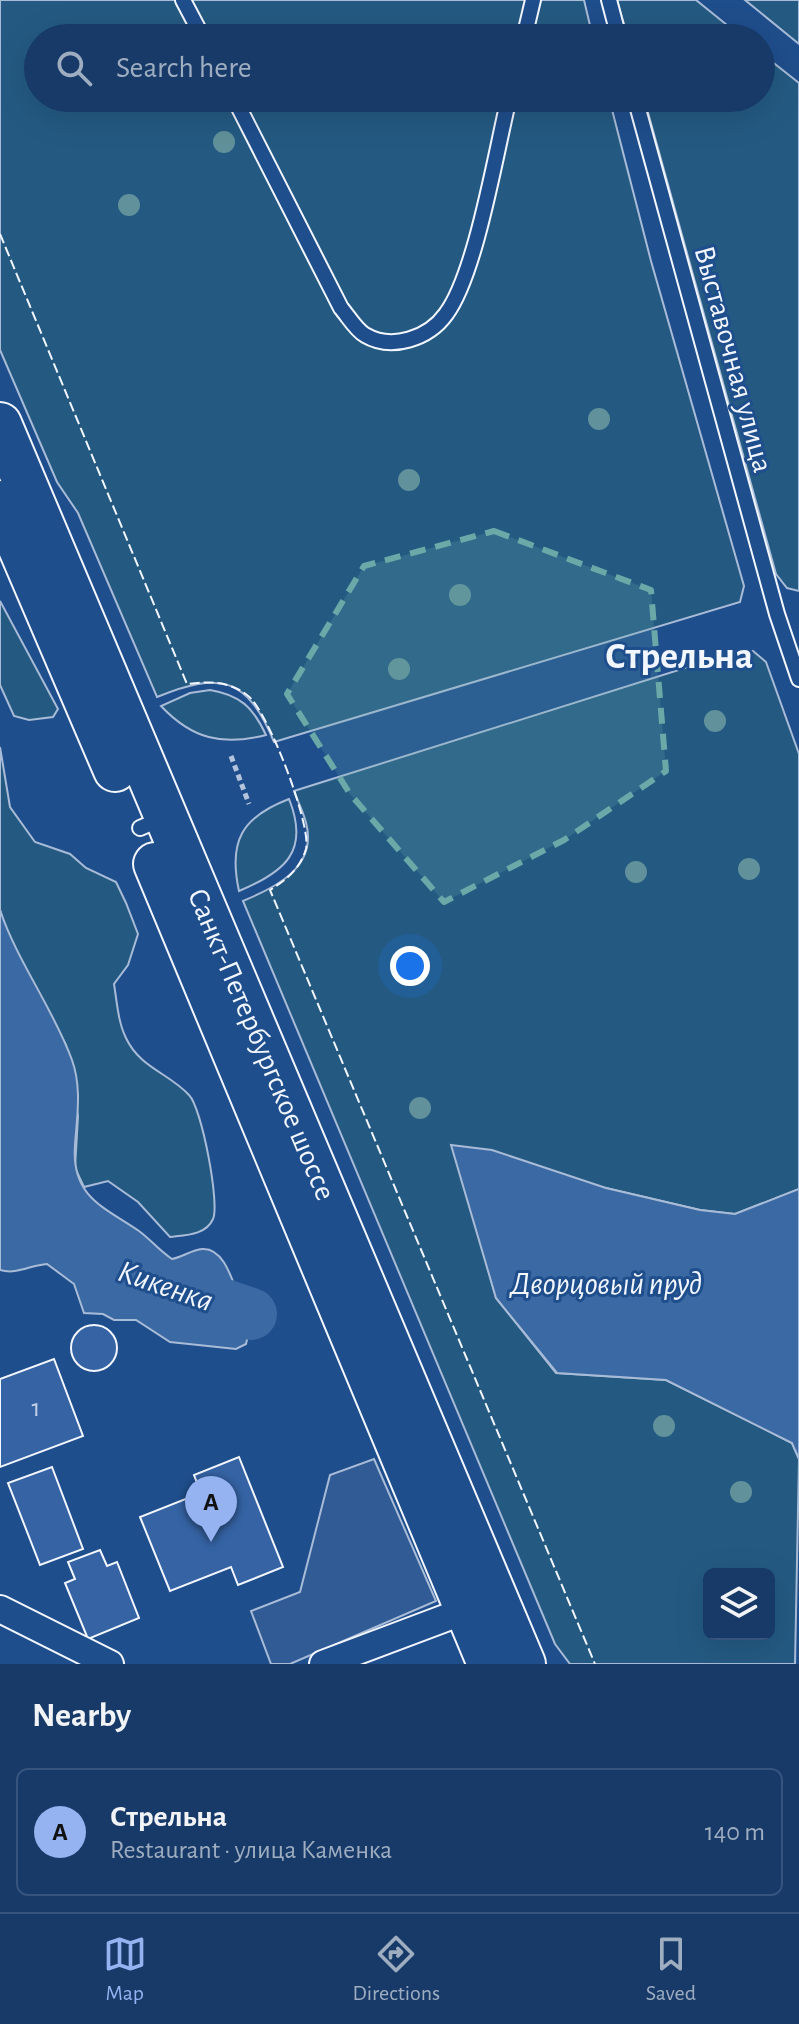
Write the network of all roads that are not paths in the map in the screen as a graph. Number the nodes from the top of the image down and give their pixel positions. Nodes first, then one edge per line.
1 (183, 0) edge
2 (533, 0) edge
3 (609, 0) edge
4 (196, 24) edge
5 (527, 24) edge
6 (615, 24) edge
7 (241, 112) edge
8 (506, 112) edge
9 (639, 112) edge
10 (0, 424) edge
11 (0, 502) edge
12 (799, 679) edge
13 (154, 822) junction
14 (482, 1604) junction
15 (0, 1609) edge
16 (110, 1664) edge
17 (323, 1664) edge
18 (489, 1664) edge
19 (524, 1664) edge

1 - 4 lane
2 - 5 lane
3 - 6 lane
7 - 8 lane
9 - 12 lane, Выставочная улица
10 - 13 main road, Санкт-Петербургское шоссе
11 - 13 main road, Санкт-Петербургское шоссе
13 - 14 main road, Санкт-Петербургское шоссе
14 - 17 street
14 - 18 main road, Санкт-Петербургское шоссе
14 - 19 main road, Санкт-Петербургское шоссе
15 - 16 street

